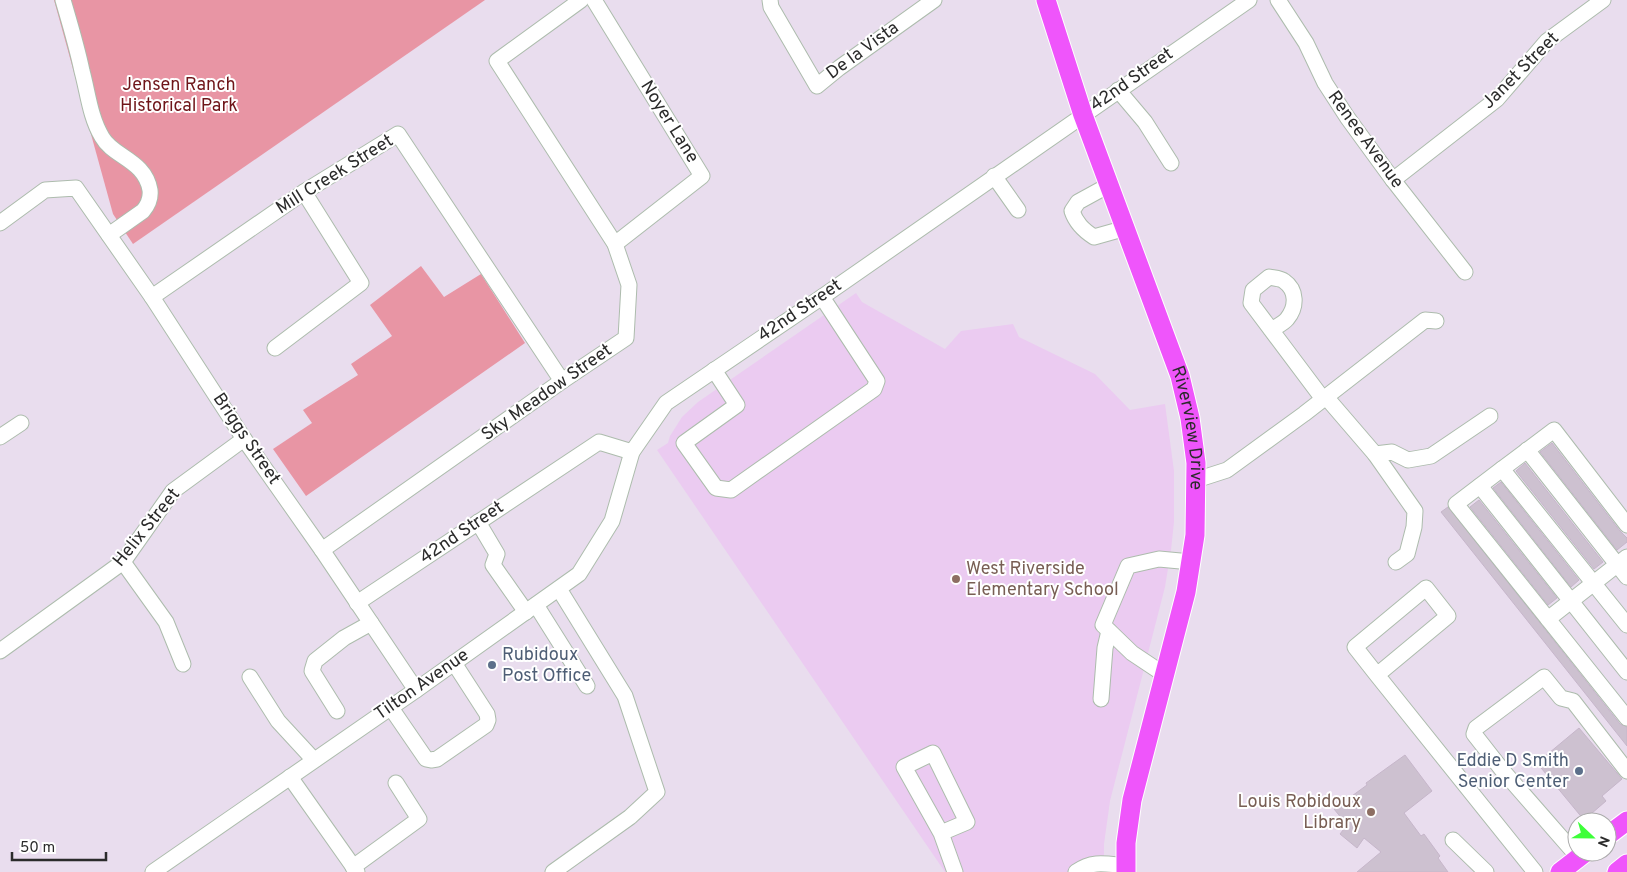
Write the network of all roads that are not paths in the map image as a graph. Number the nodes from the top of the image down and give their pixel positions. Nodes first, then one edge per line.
1 (63, 0) edge
2 (581, 0) edge
3 (594, 0) edge
4 (770, 0) edge
5 (934, 0) edge
6 (1046, 0) edge
7 (1249, 0) edge
8 (1278, 0) edge
9 (1603, 0) edge
10 (1118, 90) junction
11 (1082, 115) junction
12 (1171, 163) dead end
13 (994, 176) junction
14 (1393, 180) junction
15 (1110, 185) junction
16 (304, 192) junction
17 (1018, 210) dead end
18 (0, 223) edge
19 (1126, 228) junction
20 (109, 235) junction
21 (615, 244) junction
22 (1465, 272) dead end
23 (152, 297) junction
24 (822, 297) junction
25 (1436, 321) dead end
26 (1271, 330) dead end
27 (275, 348) dead end
28 (714, 370) junction
29 (562, 381) junction
30 (1325, 398) junction
31 (1490, 416) dead end
32 (20, 423) dead end
33 (0, 437) edge
34 (244, 439) junction
35 (1527, 450) junction
36 (632, 452) junction
37 (1375, 454) junction
38 (1502, 469) junction
39 (1196, 480) junction
40 (1480, 486) junction
41 (478, 522) junction
42 (1627, 525) edge
43 (322, 550) junction
44 (1622, 561) edge
45 (123, 562) junction
46 (1191, 562) junction
47 (1396, 562) dead end
48 (1627, 576) edge
49 (1593, 582) junction
50 (559, 589) junction
51 (1571, 601) junction
52 (357, 602) junction
53 (531, 608) junction
54 (1548, 619) junction
55 (371, 623) junction
56 (1627, 625) edge
57 (1109, 631) junction
58 (0, 650) edge
59 (454, 663) junction
60 (182, 664) dead end
61 (1627, 672) edge
62 (1165, 675) junction
63 (1377, 675) junction
64 (250, 678) dead end
65 (587, 686) dead end
66 (416, 690) junction
67 (1101, 699) dead end
68 (391, 708) junction
69 (337, 711) dead end
70 (1627, 718) edge
71 (314, 760) junction
72 (1627, 771) edge
73 (290, 777) junction
74 (396, 783) dead end
75 (941, 833) junction
76 (1567, 839) edge
77 (1454, 840) dead end
78 (1573, 862) edge
79 (1627, 864) edge
80 (1126, 869) edge
81 (160, 870) edge
82 (355, 870) edge
83 (553, 872) edge
84 (955, 872) edge
85 (1076, 872) edge
86 (1486, 872) edge
87 (1535, 872) edge
88 (1560, 872) edge
89 (1617, 872) edge

1 - 20 street
2 - 21 street, Sky Meadow Street
3 - 21 street, Noyer Lane
4 - 5 street, De la Vista
6 - 11 main road, Riverview Drive
7 - 10 street, 42nd Street
8 - 14 street, Renee Avenue
9 - 14 street, Janet Street
10 - 11 street, 42nd Street
10 - 12 street
11 - 13 street, 42nd Street
11 - 15 main road, Riverview Drive
13 - 17 street
13 - 24 street, 42nd Street
14 - 22 street, Renee Avenue
15 - 19 main road, Riverview Drive
15 - 19 street
16 - 23 street, Mill Creek Street
16 - 27 street
16 - 29 street, Mill Creek Street
18 - 20 street, Briggs Street
19 - 39 main road, Riverview Drive
20 - 23 street, Briggs Street
21 - 29 street, Sky Meadow Street
23 - 34 street, Briggs Street
24 - 28 street, 42nd Street
24 - 28 street
25 - 30 street
26 - 30 street
28 - 36 street, 42nd Street
29 - 43 street, Sky Meadow Street
30 - 37 street
30 - 39 street
31 - 37 street
32 - 33 street
34 - 43 street, Briggs Street
34 - 45 street, Helix Street
35 - 38 street
35 - 42 street
35 - 44 street
36 - 41 street, 42nd Street
36 - 50 street, Tilton Avenue
37 - 47 street
38 - 40 street
38 - 49 street
39 - 46 main road, Riverview Drive
40 - 51 street
40 - 54 street
41 - 52 street, 42nd Street
41 - 53 street
43 - 52 street, Briggs Street
44 - 48 street
44 - 49 street
45 - 58 street, Helix Street
45 - 60 street
46 - 57 street
46 - 62 main road, Riverview Drive
49 - 51 street
49 - 56 street
50 - 53 street, Tilton Avenue
50 - 83 street
51 - 54 street
51 - 61 street
52 - 55 street, Briggs Street
53 - 59 street, Tilton Avenue
53 - 65 street
54 - 70 street
55 - 66 street, Briggs Street
55 - 69 street
57 - 62 street
57 - 67 street
59 - 66 street, Tilton Avenue
59 - 68 street
62 - 80 main road, Riverview Drive
63 - 63 street
63 - 87 street
64 - 71 street
66 - 68 street, Tilton Avenue
68 - 71 street, Tilton Avenue
71 - 73 street, Tilton Avenue
72 - 76 street
73 - 81 street, Tilton Avenue
73 - 82 street
74 - 82 street
75 - 75 street
75 - 84 street
77 - 86 street
78 - 88 main road
79 - 89 main road
80 - 85 street

